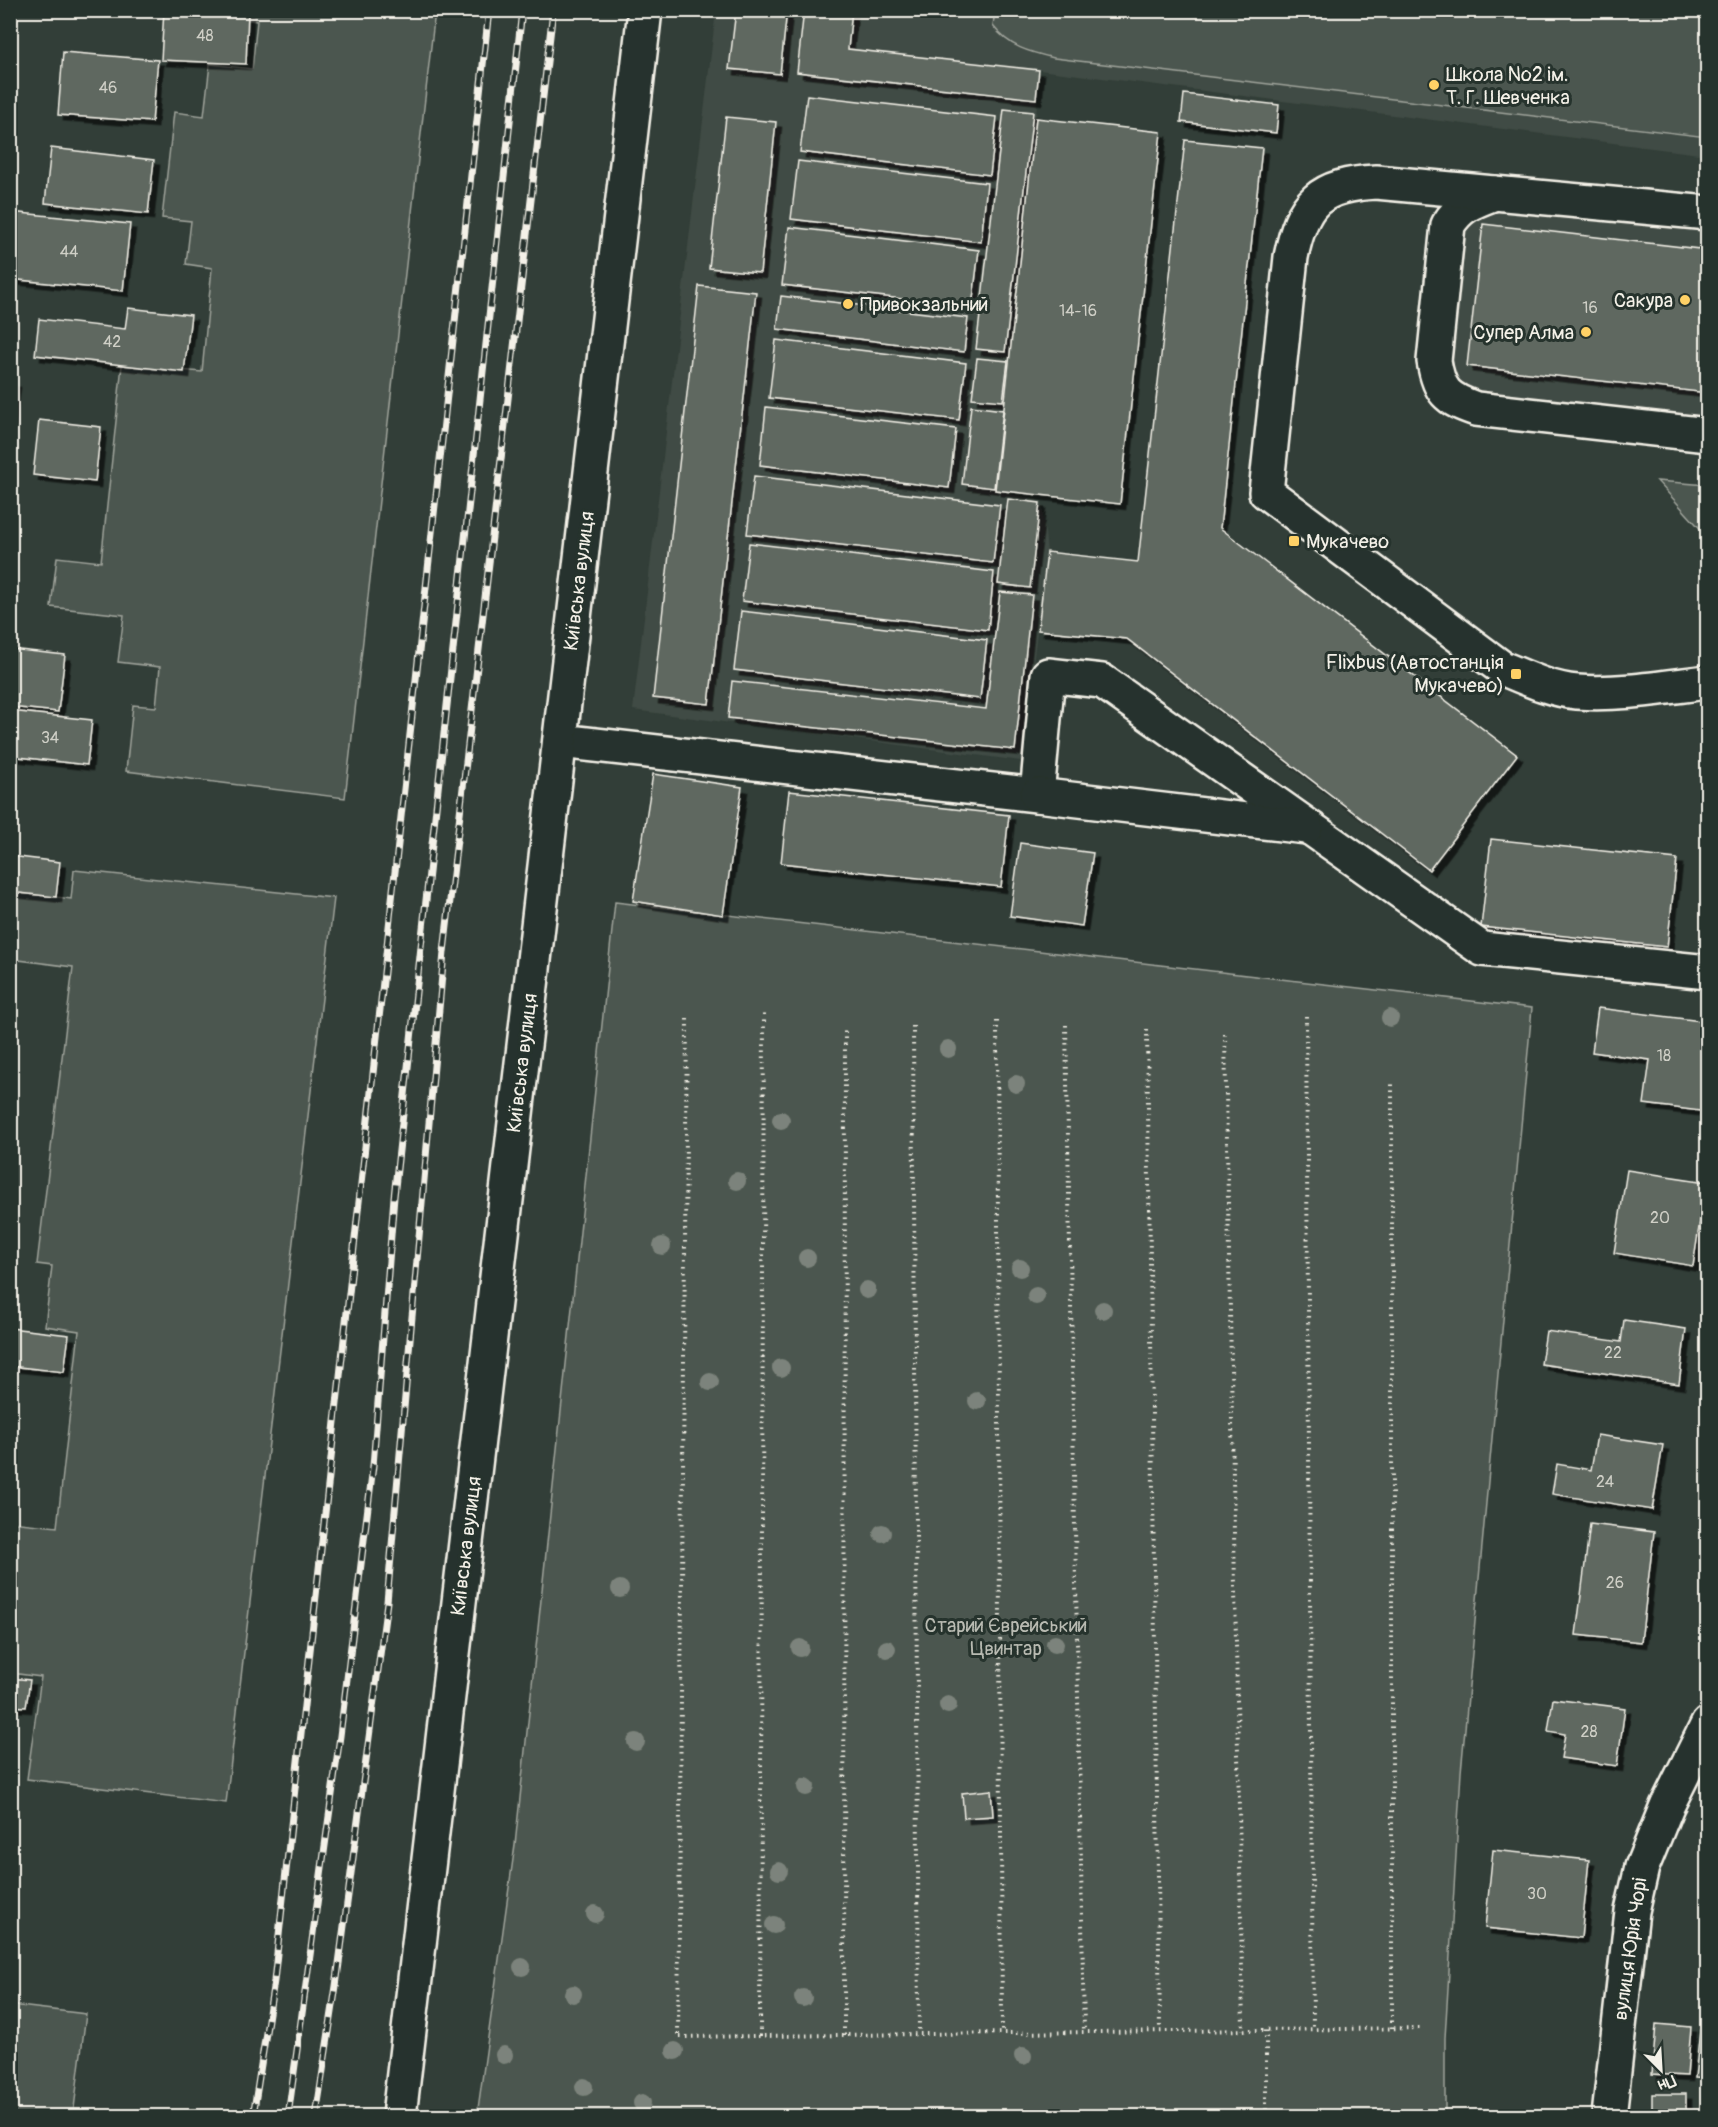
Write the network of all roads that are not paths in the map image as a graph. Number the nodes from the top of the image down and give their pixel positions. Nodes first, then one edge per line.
1 (645, 10) edge
2 (1497, 193) junction
3 (1707, 213) edge
4 (1707, 435) edge
5 (1707, 682) edge
6 (560, 741) junction
7 (1036, 795) junction
8 (1310, 827) junction
9 (1707, 972) edge
10 (1707, 1724) edge
11 (399, 2116) edge
12 (1609, 2116) edge

1 - 6 street, Київська вулиця
2 - 3 street
2 - 4 street
2 - 5 street
6 - 7 street
6 - 11 street, Київська вулиця
7 - 8 street
7 - 8 street
8 - 9 street
10 - 12 street, вулиця Юрія Чорі

